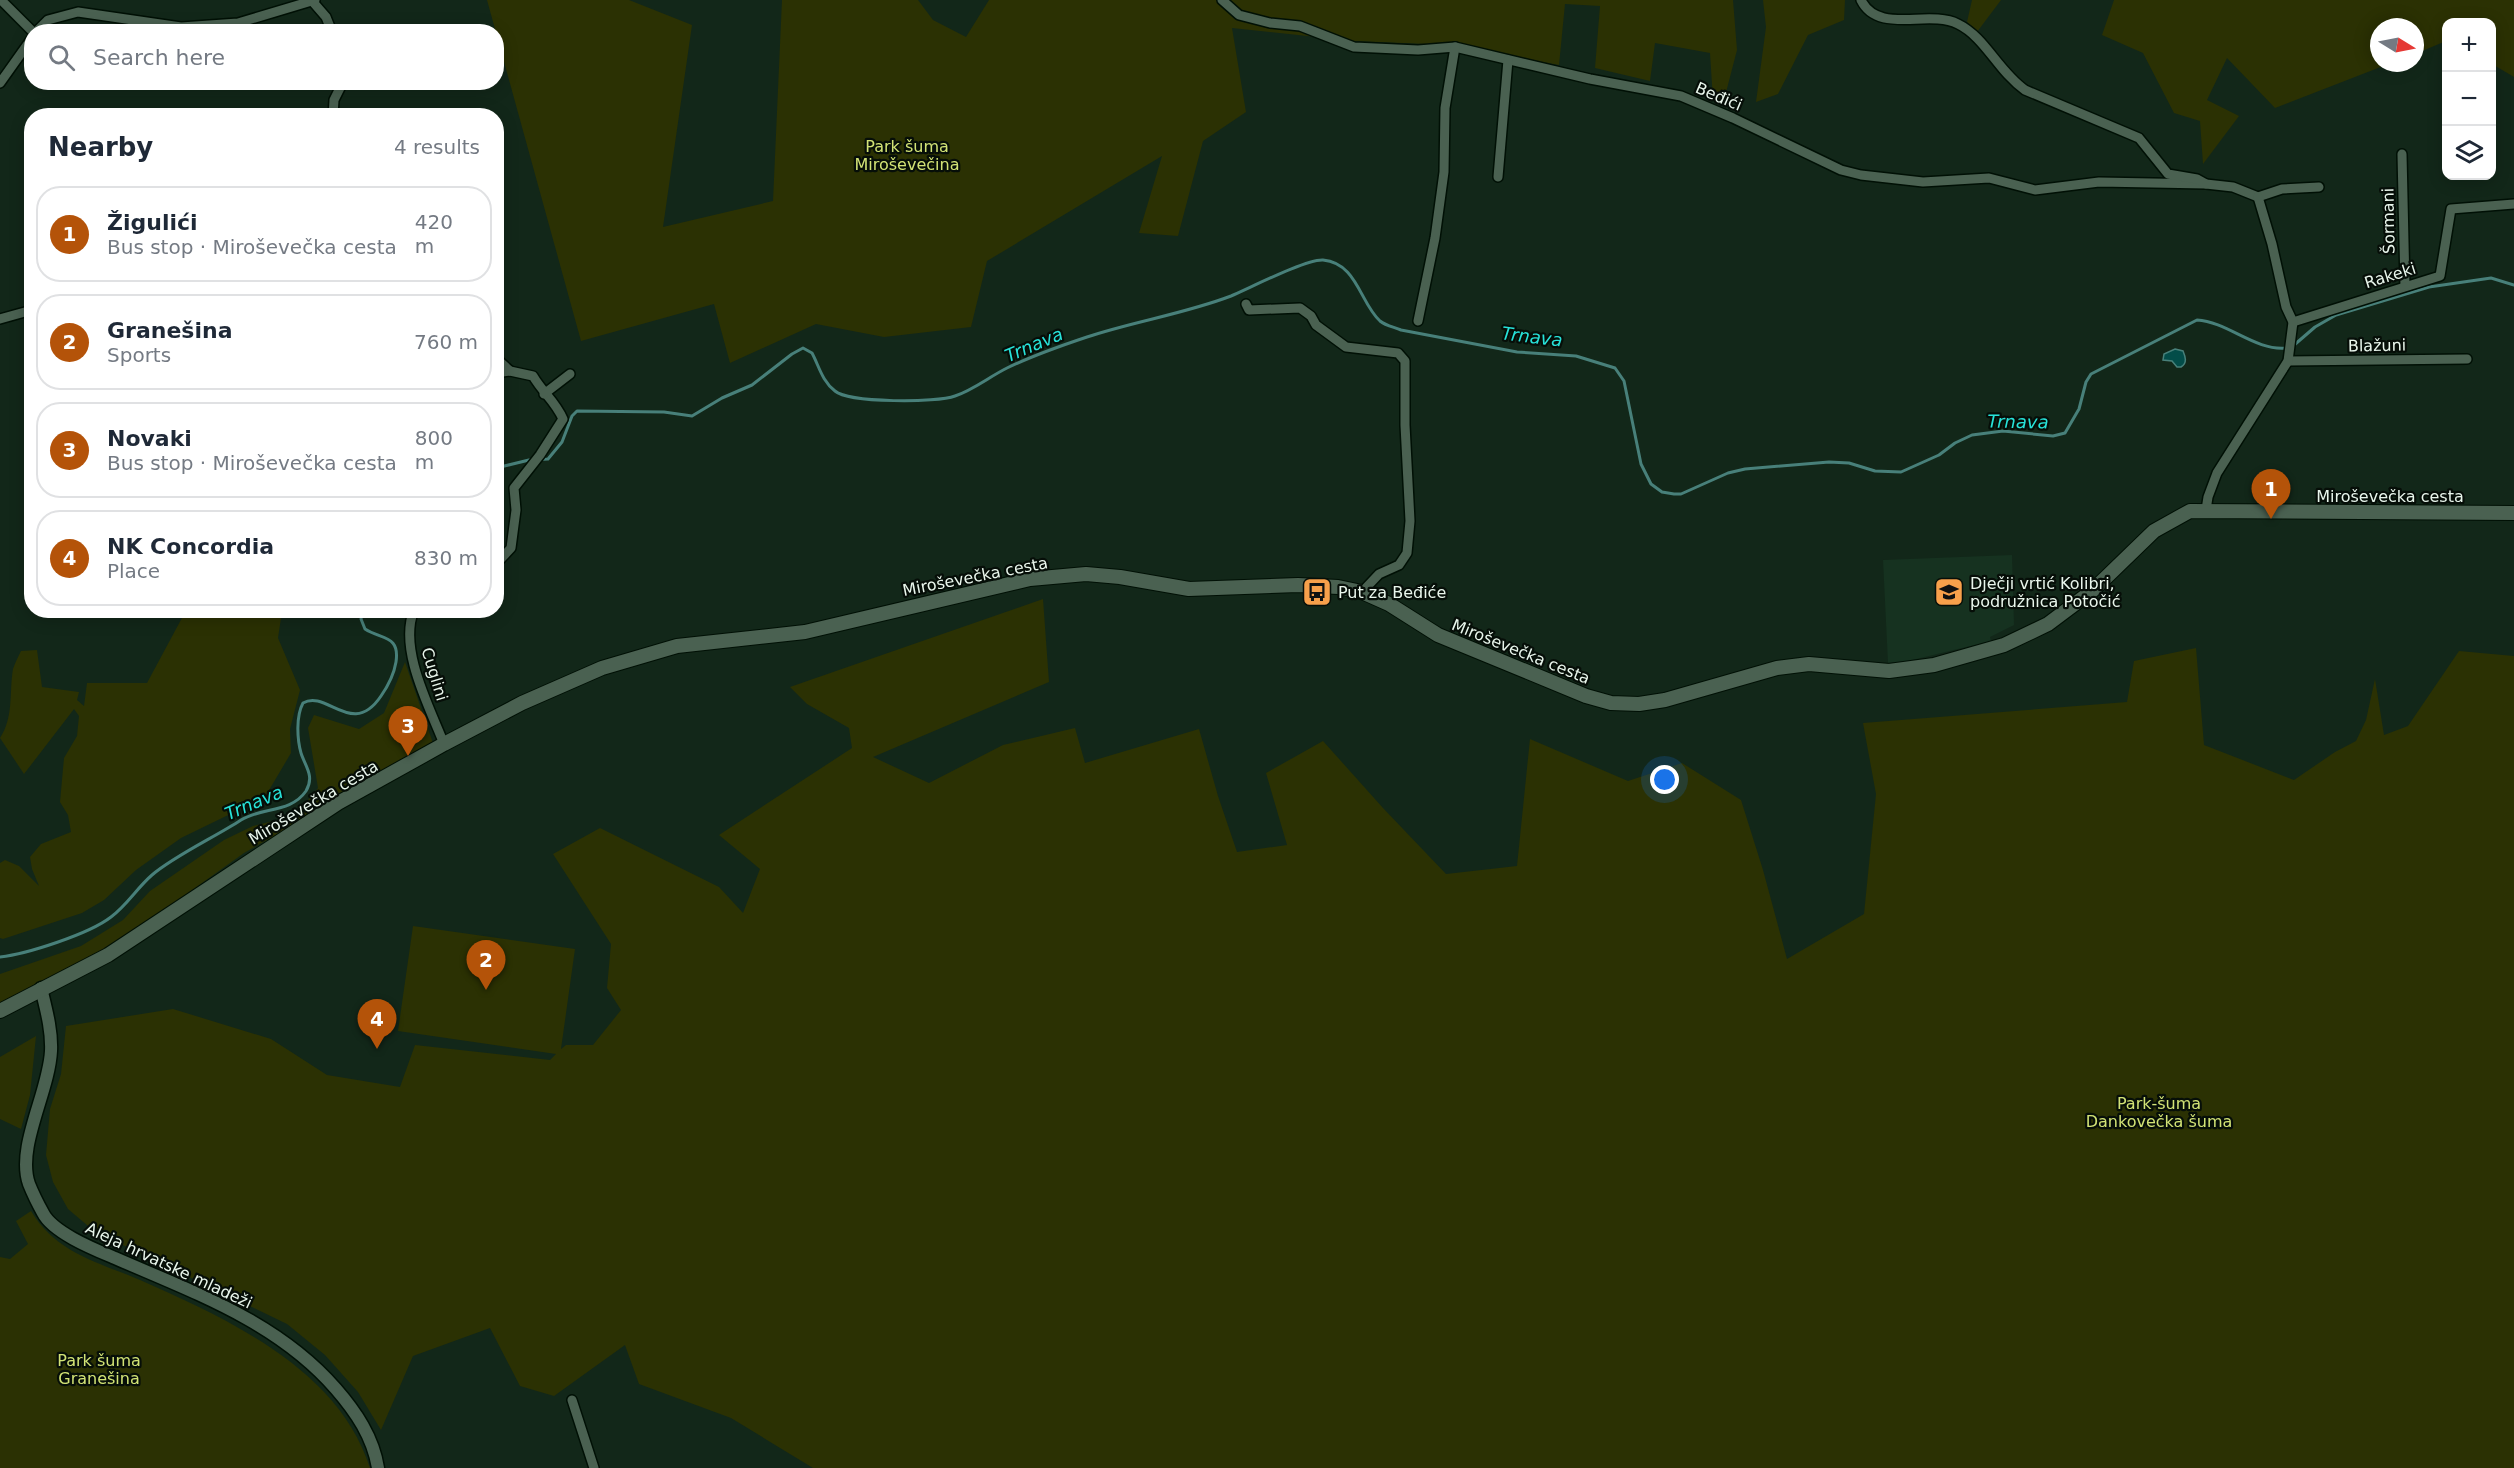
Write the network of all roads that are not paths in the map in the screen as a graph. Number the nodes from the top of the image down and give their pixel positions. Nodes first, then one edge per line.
1 (1, 0) edge
2 (1222, 0) edge
3 (1861, 0) edge
4 (314, 1) edge
5 (26, 24) edge
6 (44, 24) edge
7 (160, 24) edge
8 (224, 24) edge
9 (329, 24) edge
10 (1455, 47) junction
11 (24, 49) edge
12 (1508, 60) junction
13 (0, 83) edge
14 (339, 90) edge
15 (334, 108) edge
16 (2402, 154) dead end
17 (1498, 177) dead end
18 (2206, 184) junction
19 (2319, 187) dead end
20 (2258, 197) junction
21 (2514, 204) edge
22 (2405, 286) junction
23 (1246, 304) dead end
24 (24, 312) edge
25 (0, 319) edge
26 (1418, 321) dead end
27 (2293, 322) junction
28 (2288, 359) junction
29 (2467, 359) dead end
30 (504, 365) edge
31 (510, 371) junction
32 (504, 372) edge
33 (570, 374) dead end
34 (544, 394) junction
35 (2206, 510) junction
36 (2514, 513) edge
37 (504, 555) edge
38 (1362, 592) junction
39 (412, 618) edge
40 (444, 744) junction
41 (41, 988) junction
42 (0, 1011) edge
43 (572, 1400) dead end
44 (378, 1468) edge
45 (594, 1468) edge

1 - 5 street
2 - 10 street, Beđići
3 - 18 street
4 - 8 street
4 - 9 street
6 - 7 street
10 - 12 street, Beđići
10 - 26 street
11 - 13 street
12 - 17 street
12 - 18 street, Beđići
14 - 15 street
16 - 22 street, Šormani
18 - 20 street
19 - 20 street
20 - 27 street
21 - 22 street, Rakeki
22 - 27 street, Rakeki
23 - 38 street
24 - 25 street
27 - 28 street
28 - 29 street, Blažuni
28 - 35 street
30 - 31 street
31 - 32 street
31 - 34 street
33 - 34 street
34 - 37 street
35 - 36 main road, Miroševečka cesta
35 - 38 main road, Miroševečka cesta
38 - 40 main road, Miroševečka cesta
39 - 40 street, Cuglini
40 - 41 main road, Miroševečka cesta
41 - 42 main road, Miroševečka cesta
41 - 44 street, Aleja hrvatske mladeži
43 - 45 street

